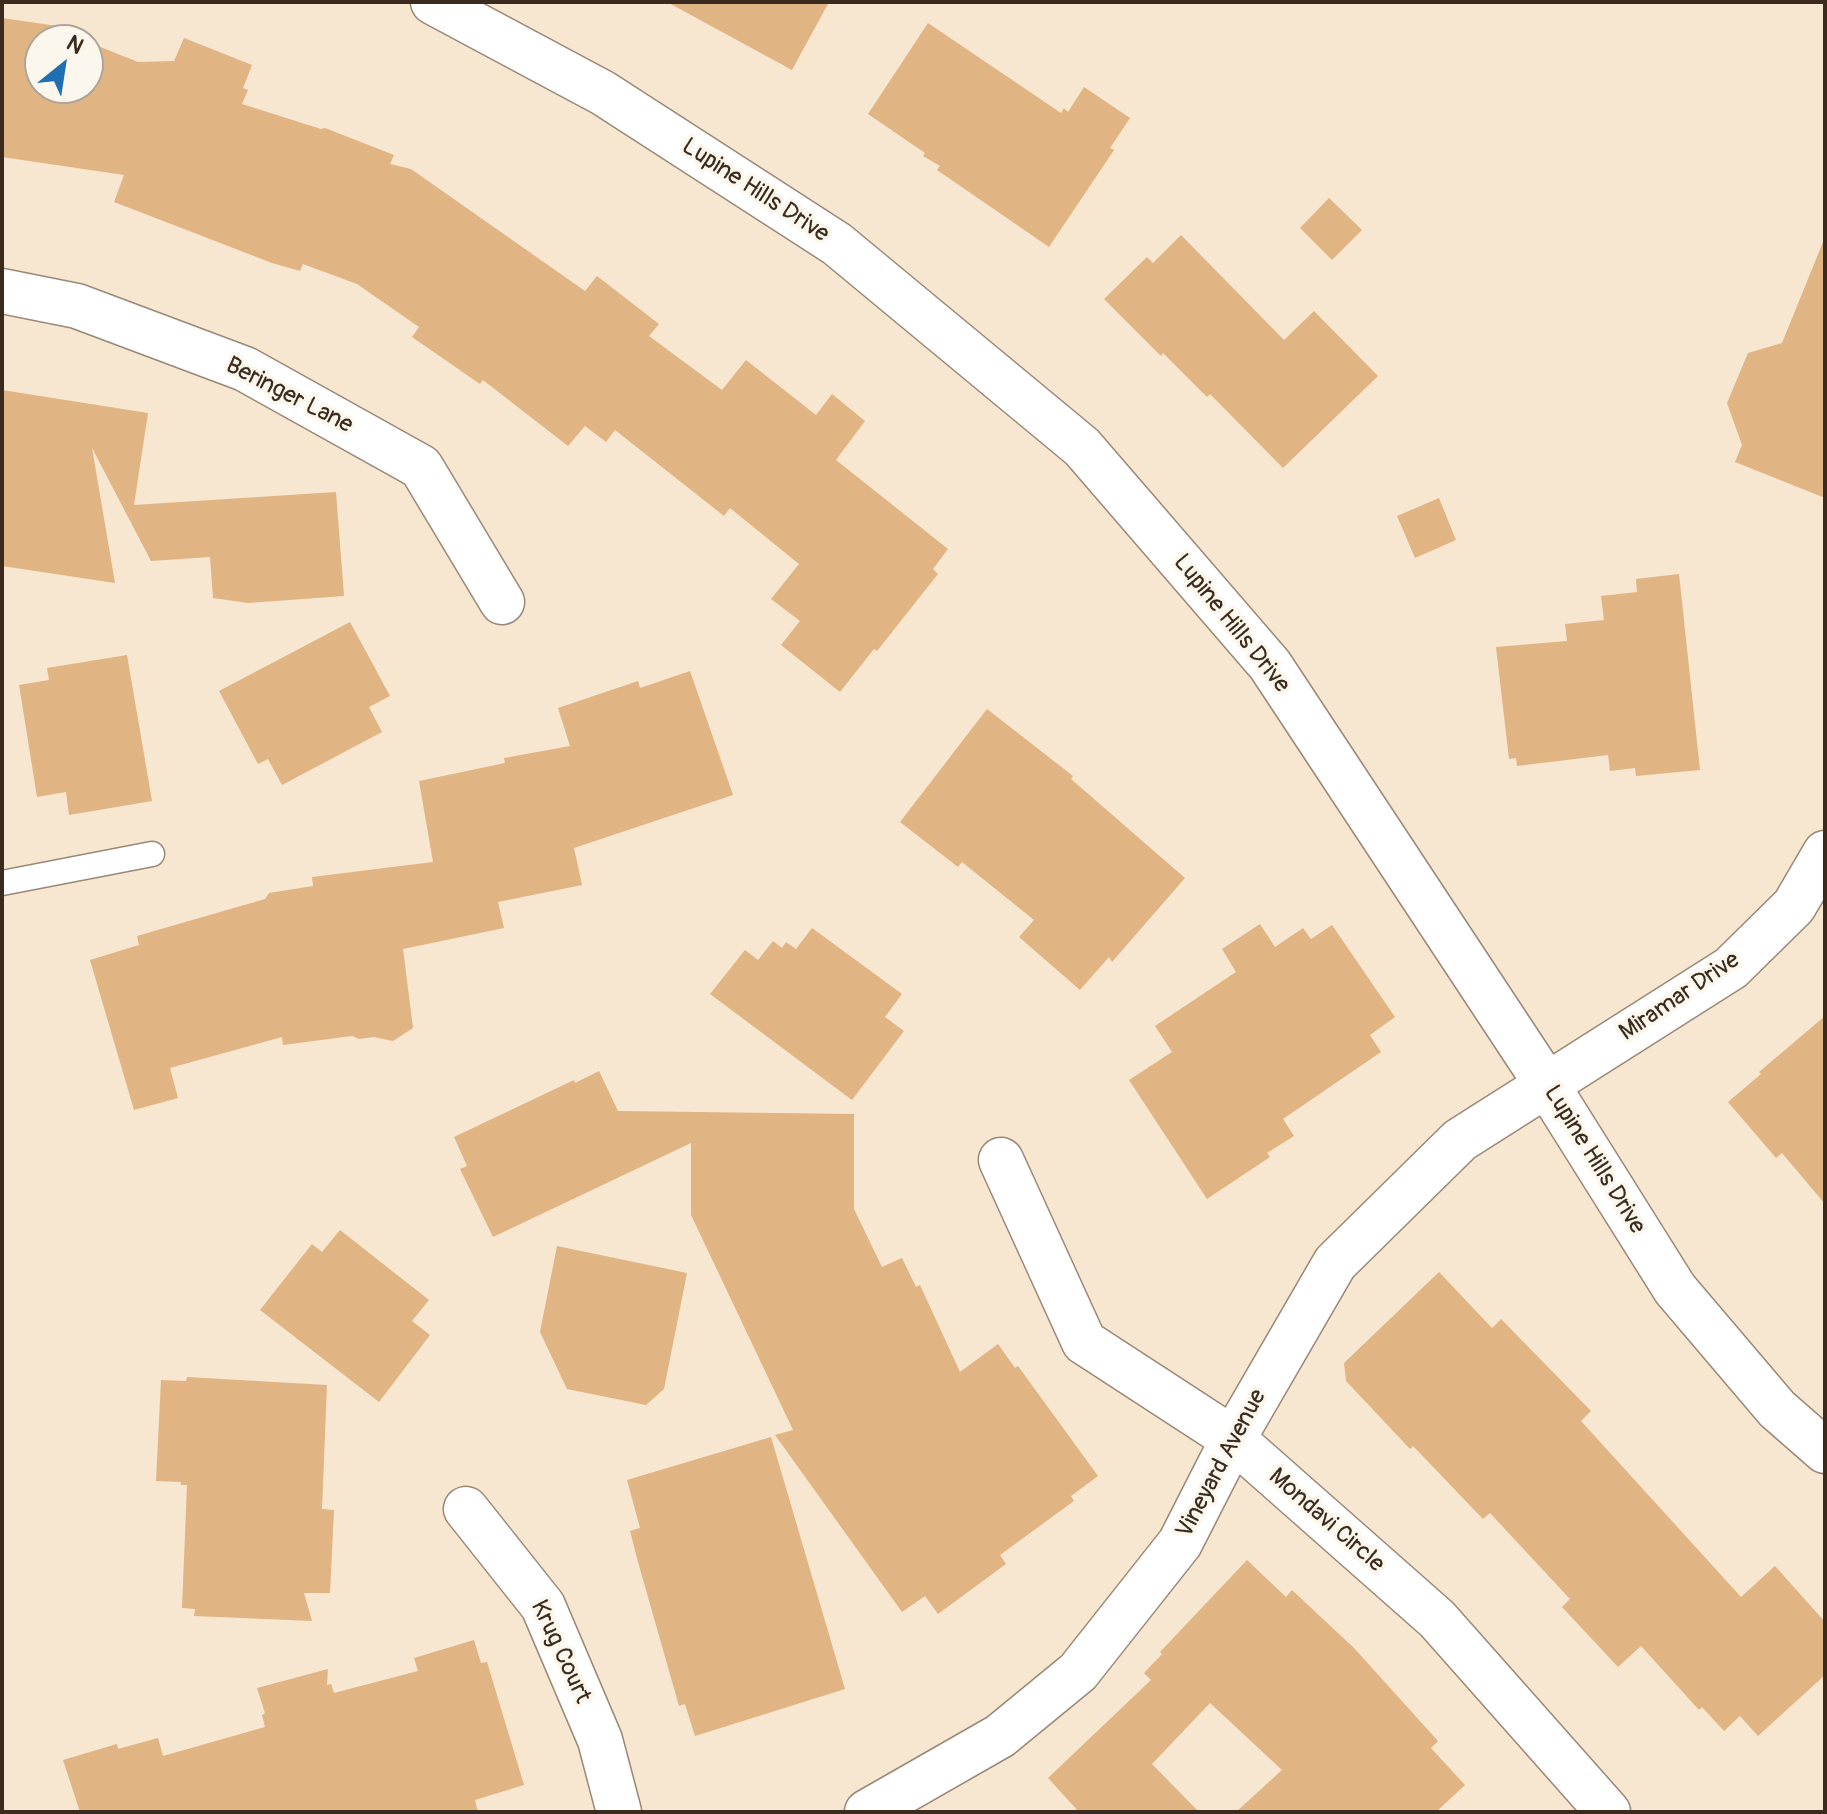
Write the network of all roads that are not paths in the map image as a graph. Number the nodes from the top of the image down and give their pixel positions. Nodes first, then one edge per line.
1 (433, 2) edge
2 (2, 291) edge
3 (502, 602) dead end
4 (1825, 853) edge
5 (152, 854) dead end
6 (2, 883) edge
7 (1547, 1085) junction
8 (1001, 1160) dead end
9 (1233, 1439) junction
10 (1825, 1451) edge
11 (466, 1509) dead end
12 (619, 1812) edge
13 (867, 1812) edge
14 (1608, 1812) edge

1 - 7 street, Lupine Hills Drive
2 - 3 street, Beringer Lane
4 - 7 street, Miramar Drive
5 - 6 lane
7 - 9 street, Vineyard Avenue
7 - 10 street, Lupine Hills Drive
8 - 9 street, Mondavi Circle
9 - 13 street, Vineyard Avenue
9 - 14 street, Mondavi Circle
11 - 12 street, Krug Court

